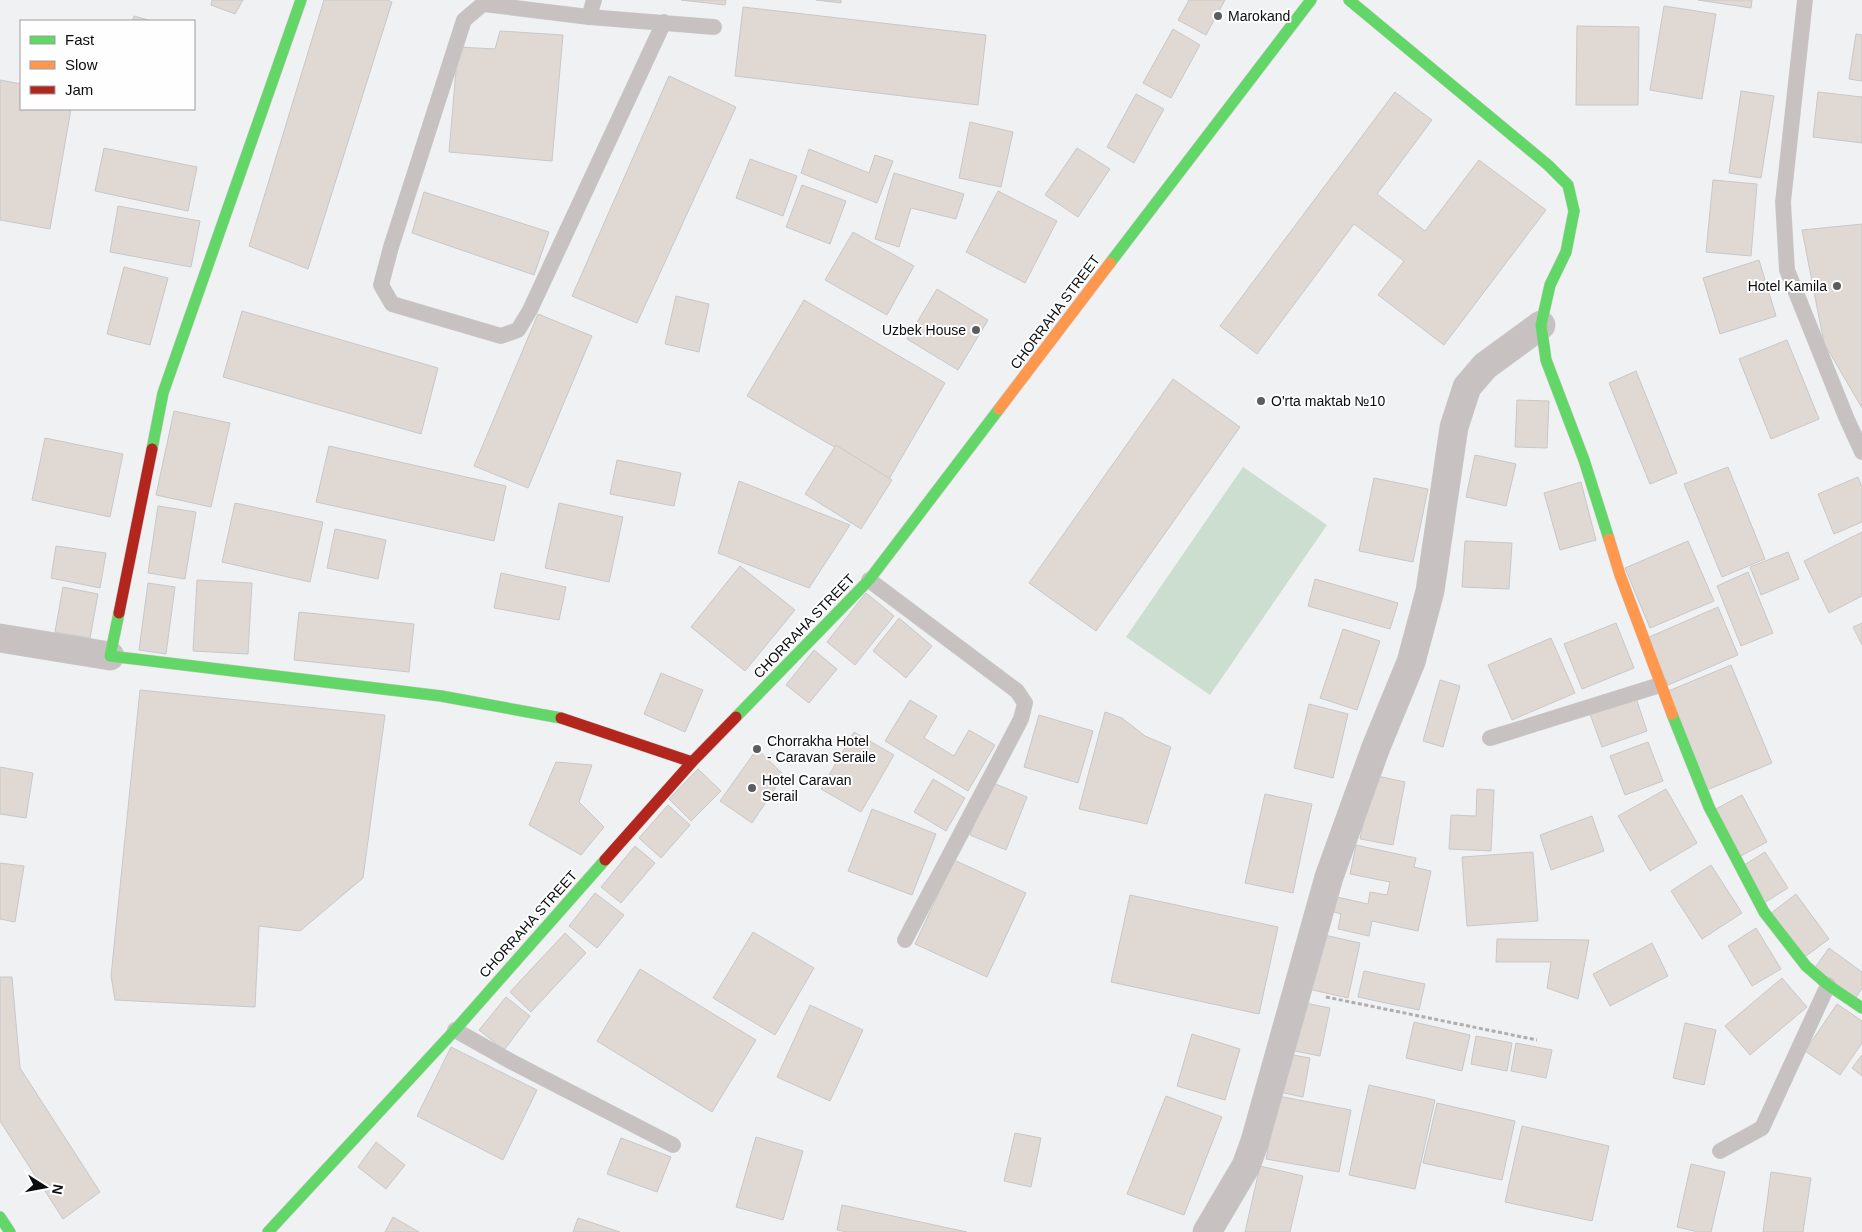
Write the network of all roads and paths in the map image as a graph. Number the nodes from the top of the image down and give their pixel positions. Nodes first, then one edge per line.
1 (302, 0) edge
2 (594, 0) edge
3 (1311, 0) edge
4 (1349, 0) edge
5 (1805, 0) edge
6 (589, 17) junction
7 (664, 22) junction
8 (714, 27) dead end
9 (1540, 325) junction
10 (1862, 452) edge
11 (869, 580) junction
12 (0, 638) edge
13 (110, 656) junction
14 (1660, 685) junction
15 (1490, 738) dead end
16 (692, 762) junction
17 (905, 940) dead end
18 (1828, 985) junction
19 (1296, 991) junction
20 (1862, 1008) edge
21 (455, 1030) junction
22 (1537, 1040) dead end
23 (673, 1145) dead end
24 (1720, 1150) dead end
25 (0, 1217) edge
26 (10, 1232) edge
27 (268, 1232) edge
28 (1207, 1232) edge

1 - 13 street
2 - 6 lane
3 - 11 street, CHORRAHA STREET
4 - 9 street
5 - 10 lane
6 - 7 lane
6 - 7 lane
7 - 8 lane
9 - 14 street
9 - 19 street
11 - 16 street, CHORRAHA STREET
11 - 17 lane
12 - 13 street
13 - 16 street
14 - 15 lane
14 - 18 street
16 - 21 street, CHORRAHA STREET
18 - 20 street
18 - 24 lane
19 - 22 path
19 - 28 street
21 - 23 lane
21 - 27 street, CHORRAHA STREET
25 - 26 street

